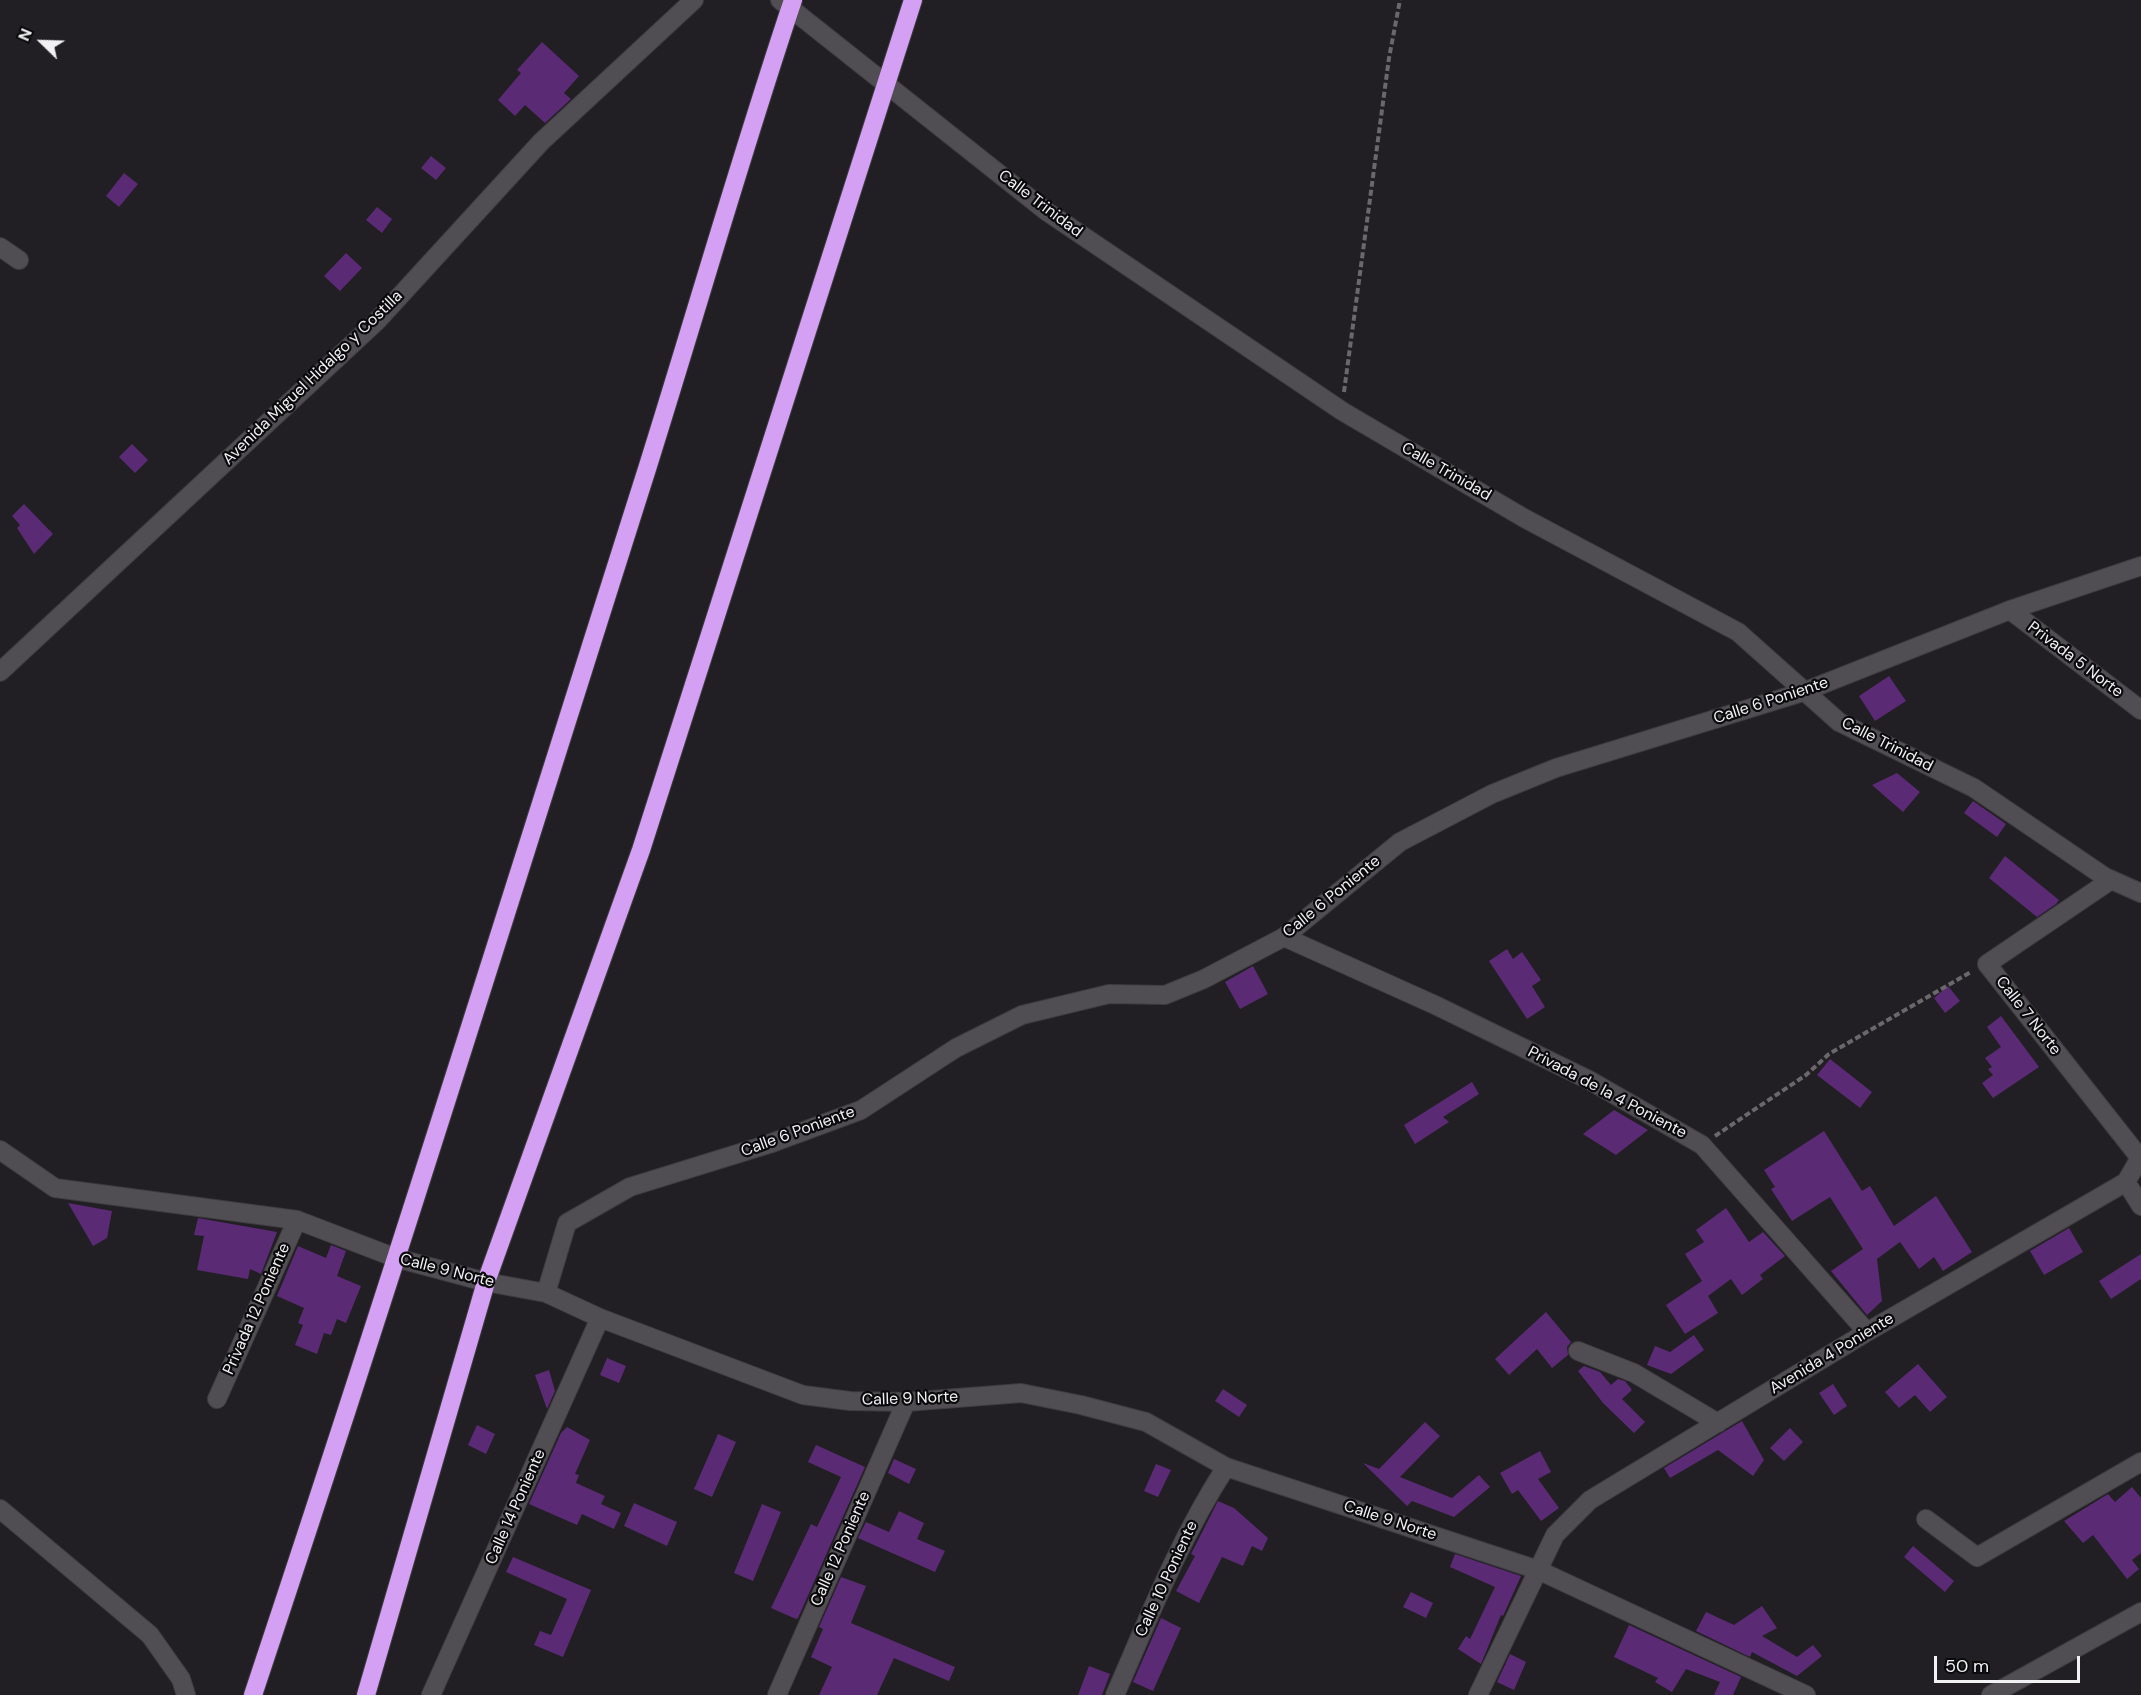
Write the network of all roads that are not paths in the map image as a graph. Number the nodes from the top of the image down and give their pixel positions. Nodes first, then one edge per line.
1 (694, 0) edge
2 (914, 0) edge
3 (788, 2) edge
4 (887, 82) junction
5 (0, 247) edge
6 (19, 260) dead end
7 (2141, 566) edge
8 (2010, 610) junction
9 (0, 672) edge
10 (1803, 692) junction
11 (2141, 710) edge
12 (2111, 880) junction
13 (2141, 893) edge
14 (1284, 937) junction
15 (0, 1150) edge
16 (2140, 1157) edge
17 (2126, 1182) junction
18 (2141, 1206) edge
19 (297, 1220) junction
20 (396, 1258) junction
21 (486, 1282) junction
22 (546, 1293) junction
23 (600, 1318) junction
24 (1867, 1332) junction
25 (1578, 1351) dead end
26 (217, 1399) dead end
27 (906, 1402) junction
28 (1718, 1423) junction
29 (2141, 1462) edge
30 (1226, 1467) junction
31 (0, 1509) edge
32 (1926, 1519) dead end
33 (1538, 1570) junction
34 (2141, 1612) edge
35 (186, 1695) edge
36 (253, 1695) edge
37 (366, 1695) edge
38 (431, 1695) edge
39 (777, 1695) edge
40 (1115, 1695) edge
41 (1478, 1695) edge
42 (1806, 1695) edge
43 (1991, 1695) edge

1 - 9 street, Avenida Miguel Hidalgo y Costilla
2 - 4 highway
3 - 4 street, Calle Trinidad
3 - 20 highway
4 - 10 street, Calle Trinidad
4 - 21 highway
5 - 6 street
7 - 8 street, Calle 6 Poniente
8 - 10 street, Calle 6 Poniente
8 - 11 street, Privada 5 Norte
10 - 12 street, Calle Trinidad
10 - 14 street, Calle 6 Poniente
12 - 13 street, Calle Trinidad
12 - 16 street, Calle 7 Norte
14 - 22 street, Calle 6 Poniente
14 - 24 street, Privada de la 4 Poniente
15 - 19 street, Calle 9 Norte
16 - 17 street, Avenida 4 Poniente
17 - 18 street
17 - 24 street, Avenida 4 Poniente
19 - 20 street, Calle 9 Norte
19 - 26 street, Privada 12 Poniente
20 - 21 street, Calle 9 Norte
20 - 36 highway
21 - 22 street, Calle 9 Norte
21 - 37 highway
22 - 23 street, Calle 9 Norte
23 - 27 street, Calle 9 Norte
23 - 38 street, Calle 14 Poniente
24 - 28 street, Avenida 4 Poniente
25 - 28 street
27 - 30 street, Calle 9 Norte
27 - 39 street, Calle 12 Poniente
28 - 33 street, Avenida 4 Poniente
29 - 32 street
30 - 33 street, Calle 9 Norte
30 - 40 street, Calle 10 Poniente
31 - 35 street
33 - 41 street, Avenida 4 Poniente
33 - 42 street, Calle 9 Norte
34 - 43 street

